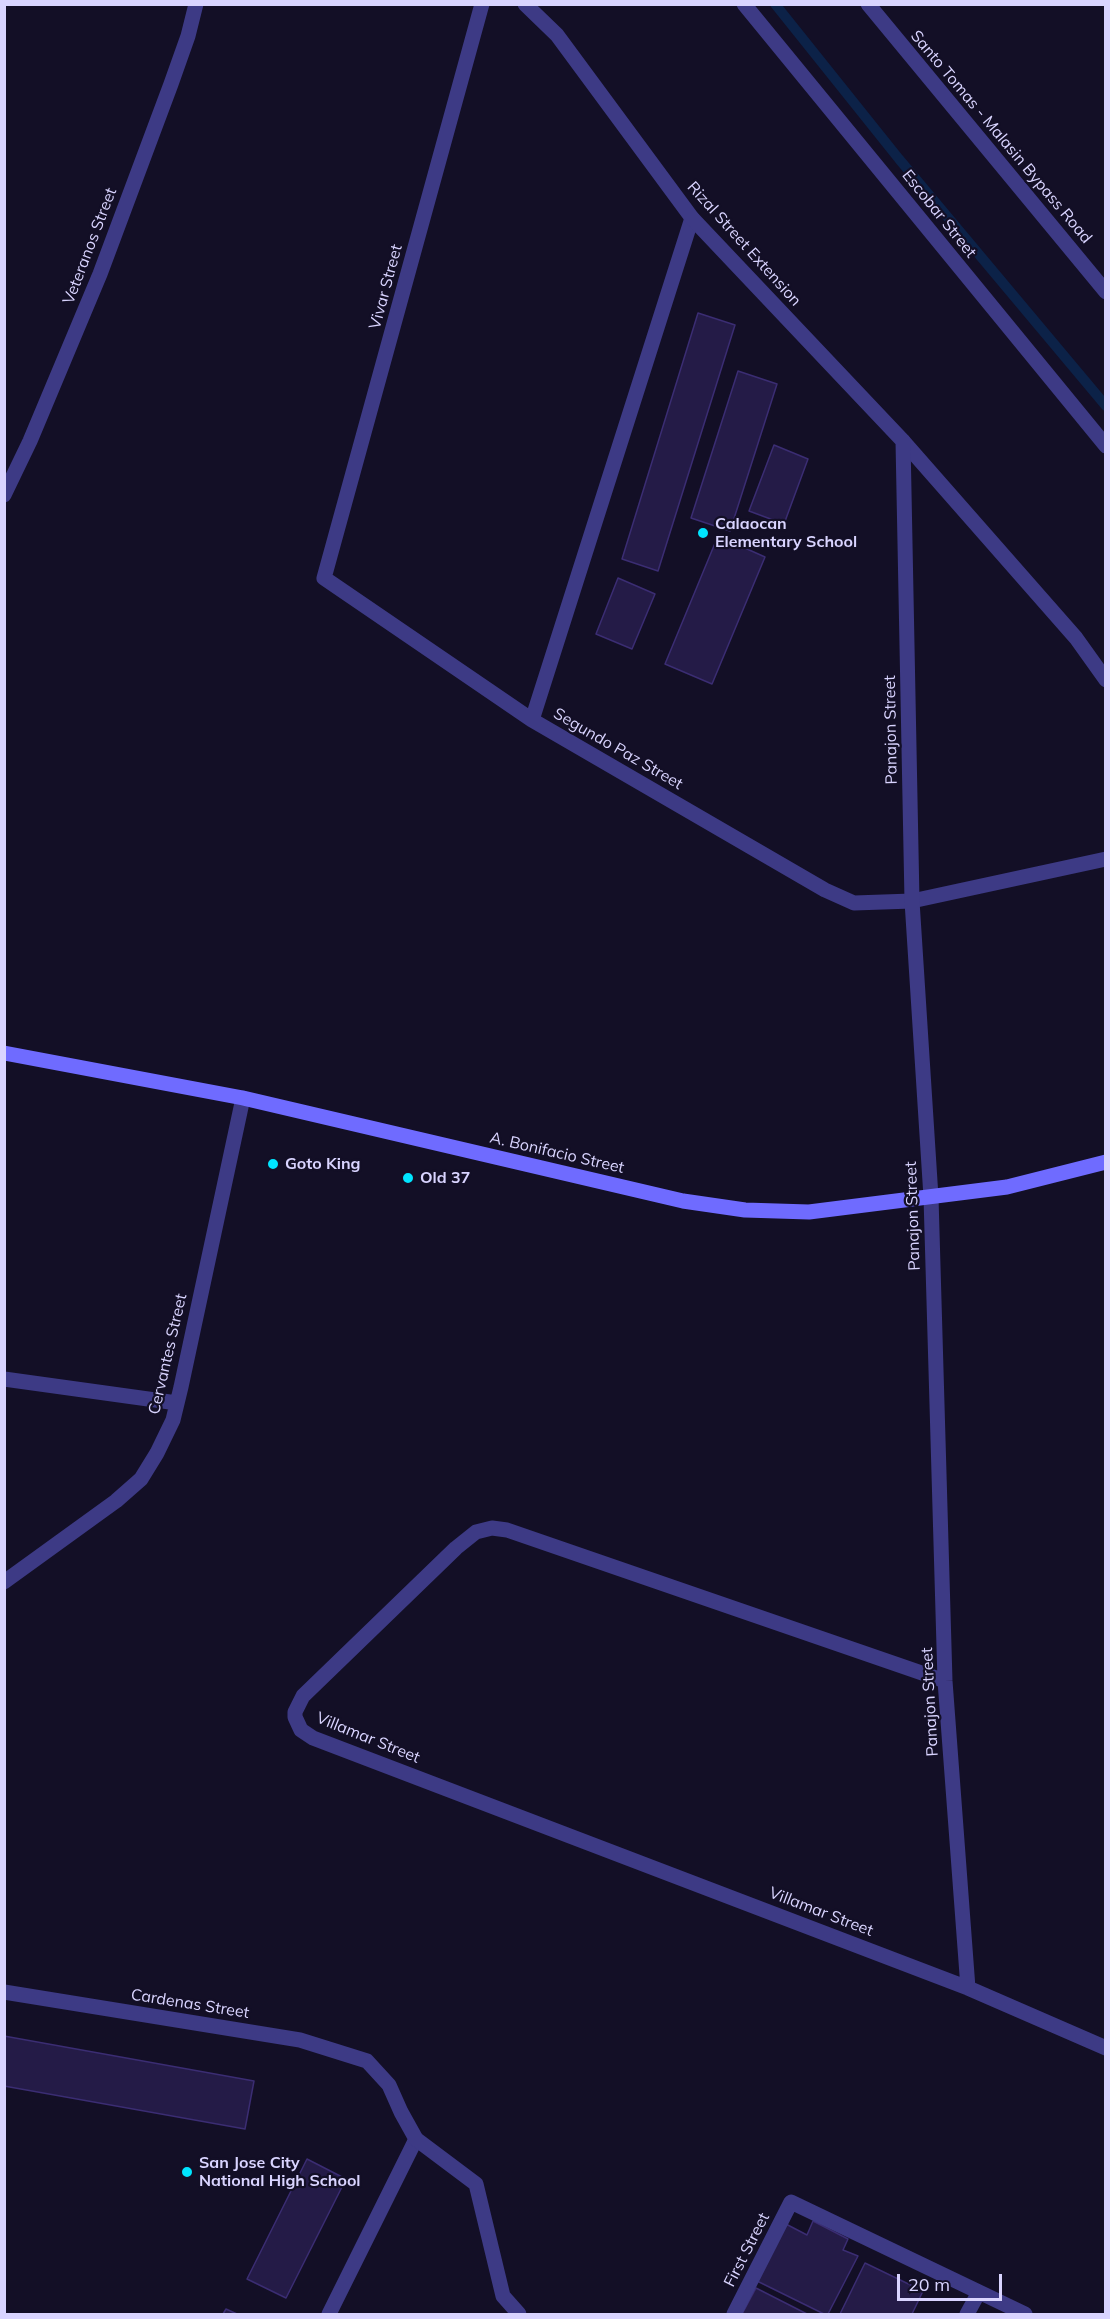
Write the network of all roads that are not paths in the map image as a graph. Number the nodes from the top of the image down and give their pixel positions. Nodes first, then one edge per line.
1 (196, 4) edge
2 (482, 4) edge
3 (525, 4) edge
4 (744, 4) edge
5 (868, 4) edge
6 (692, 218) junction
7 (1106, 292) edge
8 (903, 441) junction
9 (1106, 446) edge
10 (4, 495) edge
11 (324, 579) joint
12 (1106, 680) edge
13 (532, 720) junction
14 (1106, 859) edge
15 (912, 901) junction
16 (4, 1053) edge
17 (243, 1098) junction
18 (1106, 1162) edge
19 (931, 1197) junction
20 (4, 1379) edge
21 (177, 1403) junction
22 (4, 1582) edge
23 (945, 1681) junction
24 (968, 1988) junction
25 (4, 1992) edge
26 (1106, 2048) edge
27 (416, 2139) junction
28 (979, 2292) junction
29 (329, 2314) edge
30 (519, 2314) edge
31 (734, 2314) edge
32 (967, 2314) edge
33 (1025, 2314) edge

1 - 10 street, Veteranos Street
2 - 11 street, Vivar Street
3 - 6 street, Rizal Street Extension
4 - 9 street, Escobar Street
5 - 7 street, Santo Tomas - Malasin Bypass Road
6 - 8 street, Rizal Street Extension
6 - 13 street
8 - 12 street, Rizal Street Extension
8 - 15 street, Panajon Street
11 - 13 street, Segundo Paz Street
13 - 15 street, Segundo Paz Street
14 - 15 street, Segundo Paz Street
15 - 19 street, Panajon Street
16 - 17 main road, A. Bonifacio Street
17 - 19 main road, A. Bonifacio Street
17 - 21 street, Cervantes Street
18 - 19 main road, A. Bonifacio Street
19 - 23 street, Panajon Street
20 - 21 street
21 - 22 street, Cervantes Street
23 - 24 street, Panajon Street
23 - 24 street, Villamar Street
24 - 26 street, Villamar Street
25 - 27 street, Cardenas Street
27 - 29 street
27 - 30 street
28 - 31 street, First Street
28 - 32 street
28 - 33 street

